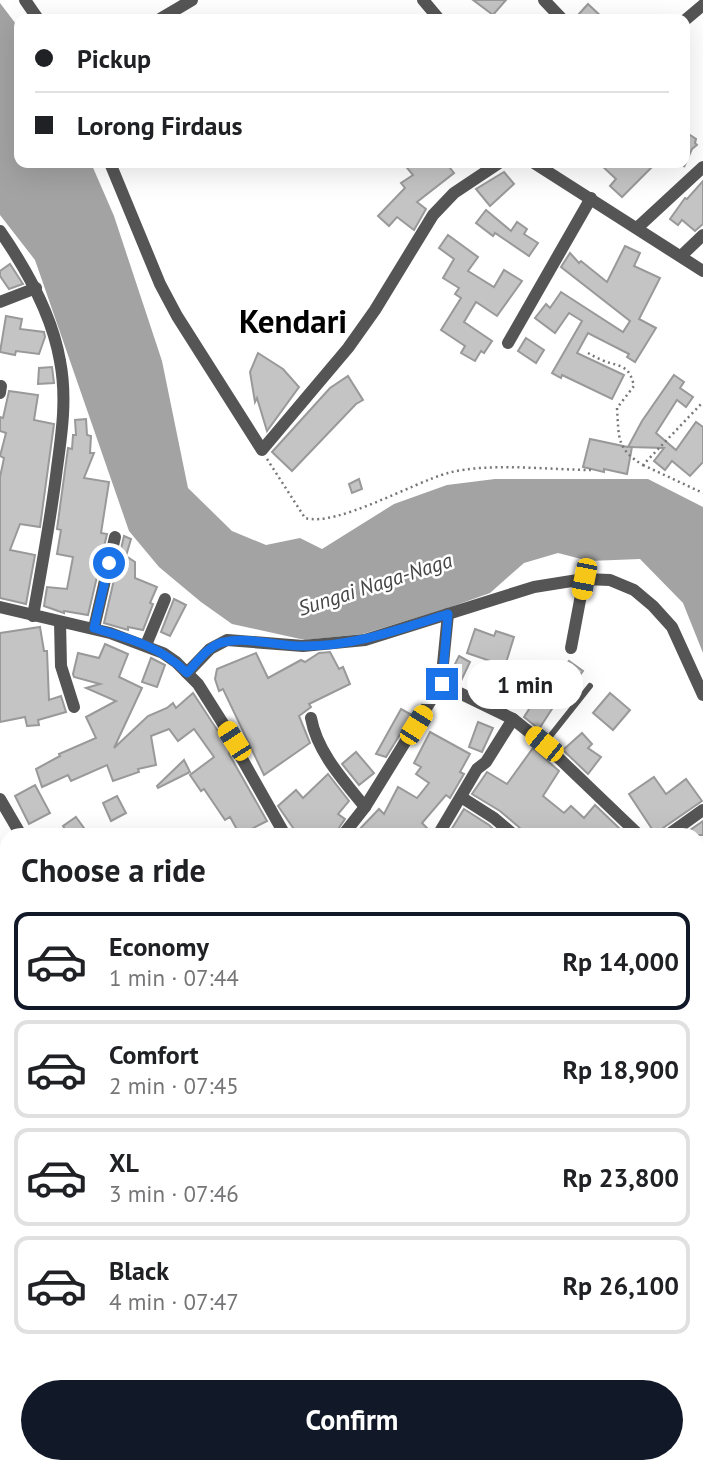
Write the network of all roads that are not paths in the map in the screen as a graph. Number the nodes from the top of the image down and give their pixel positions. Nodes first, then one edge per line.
1 (192, 0) edge
2 (423, 0) edge
3 (544, 0) edge
4 (168, 14) edge
5 (435, 14) edge
6 (557, 14) edge
7 (703, 167) edge
8 (112, 168) edge
9 (492, 168) edge
10 (542, 168) edge
11 (591, 198) junction
12 (636, 228) junction
13 (0, 231) edge
14 (703, 235) edge
15 (681, 256) junction
16 (703, 271) edge
17 (36, 288) junction
18 (0, 302) edge
19 (508, 343) dead end
20 (1, 386) edge
21 (0, 393) edge
22 (116, 537) dead end
23 (584, 579) junction
24 (165, 599) dead end
25 (0, 607) edge
26 (448, 614) junction
27 (33, 616) junction
28 (60, 622) junction
29 (94, 628) junction
30 (146, 645) junction
31 (571, 648) dead end
32 (187, 673) junction
33 (442, 684) junction
34 (590, 686) dead end
35 (703, 695) edge
36 (74, 707) dead end
37 (311, 718) dead end
38 (513, 719) junction
39 (544, 744) junction
40 (461, 797) junction
41 (0, 799) edge
42 (365, 807) junction
43 (703, 810) edge
44 (17, 828) edge
45 (281, 828) edge
46 (348, 828) edge
47 (442, 828) edge
48 (506, 828) edge
49 (632, 828) edge
50 (678, 828) edge

1 - 4 street
2 - 5 street
3 - 6 street
7 - 12 street
8 - 9 street
10 - 11 street
11 - 12 street
11 - 19 street
12 - 15 street
13 - 17 street
14 - 15 street
15 - 16 street
17 - 18 street
17 - 27 street
20 - 21 street
22 - 29 street
23 - 26 street
23 - 31 street
23 - 35 street
24 - 30 street
25 - 27 street
26 - 32 street
26 - 33 street
27 - 28 street
28 - 29 street
28 - 36 street
29 - 30 street
30 - 32 street
32 - 45 street
33 - 38 street
33 - 42 street
34 - 39 lane
37 - 42 street
38 - 39 street
38 - 40 street
39 - 49 street
40 - 47 street
40 - 48 street
41 - 44 street
42 - 46 street
43 - 50 street

